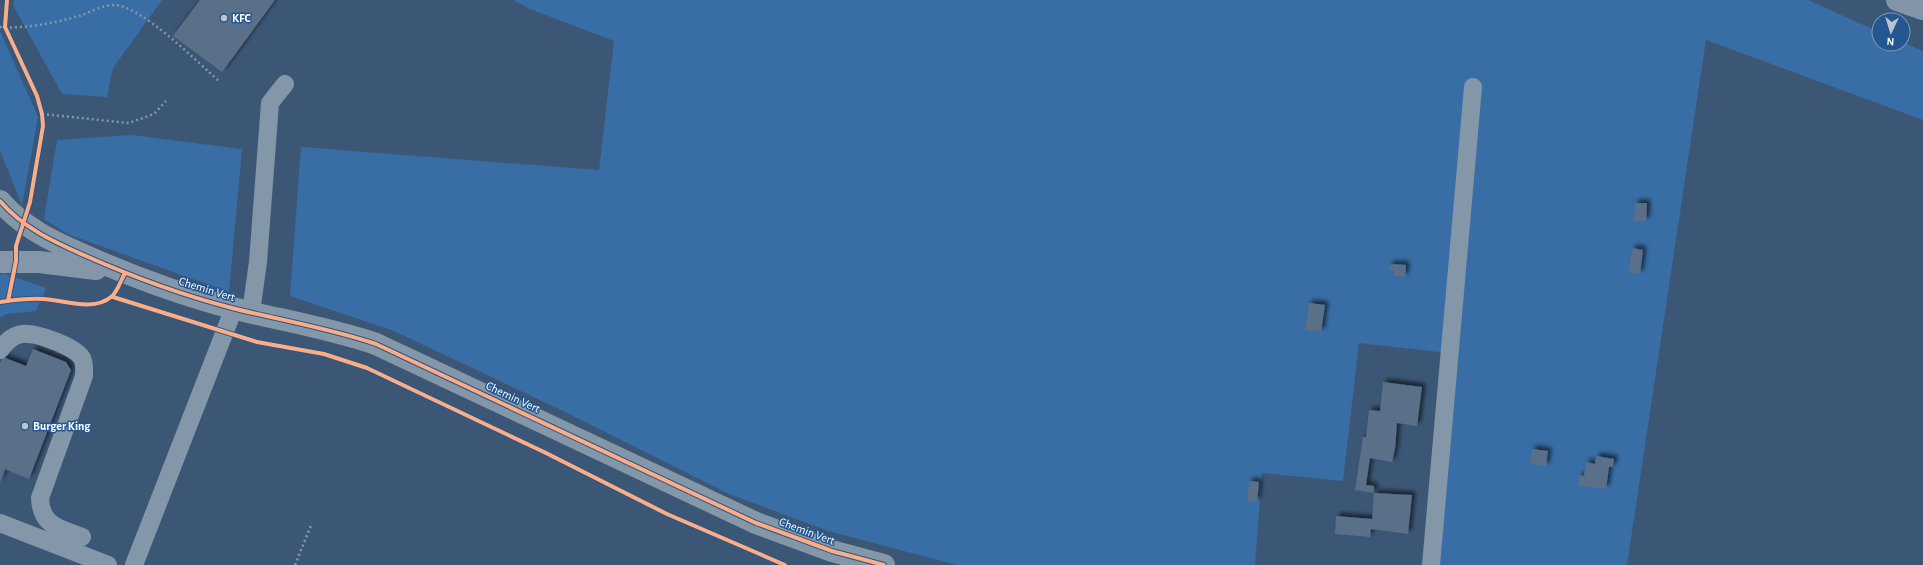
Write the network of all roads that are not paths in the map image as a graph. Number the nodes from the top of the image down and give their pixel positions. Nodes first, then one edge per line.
1 (1897, 0) edge
2 (1923, 9) edge
3 (285, 84) dead end
4 (1473, 87) dead end
5 (0, 201) edge
6 (0, 262) edge
7 (125, 273) junction
8 (243, 310) junction
9 (0, 350) edge
10 (0, 523) edge
11 (82, 537) dead end
12 (108, 565) edge
13 (134, 565) edge
14 (884, 565) edge
15 (1431, 565) edge

1 - 2 highway
3 - 8 lane
4 - 15 lane
5 - 7 street
6 - 7 street
7 - 8 street, Chemin Vert
8 - 13 lane
8 - 14 street, Chemin Vert
9 - 11 lane
10 - 12 lane

